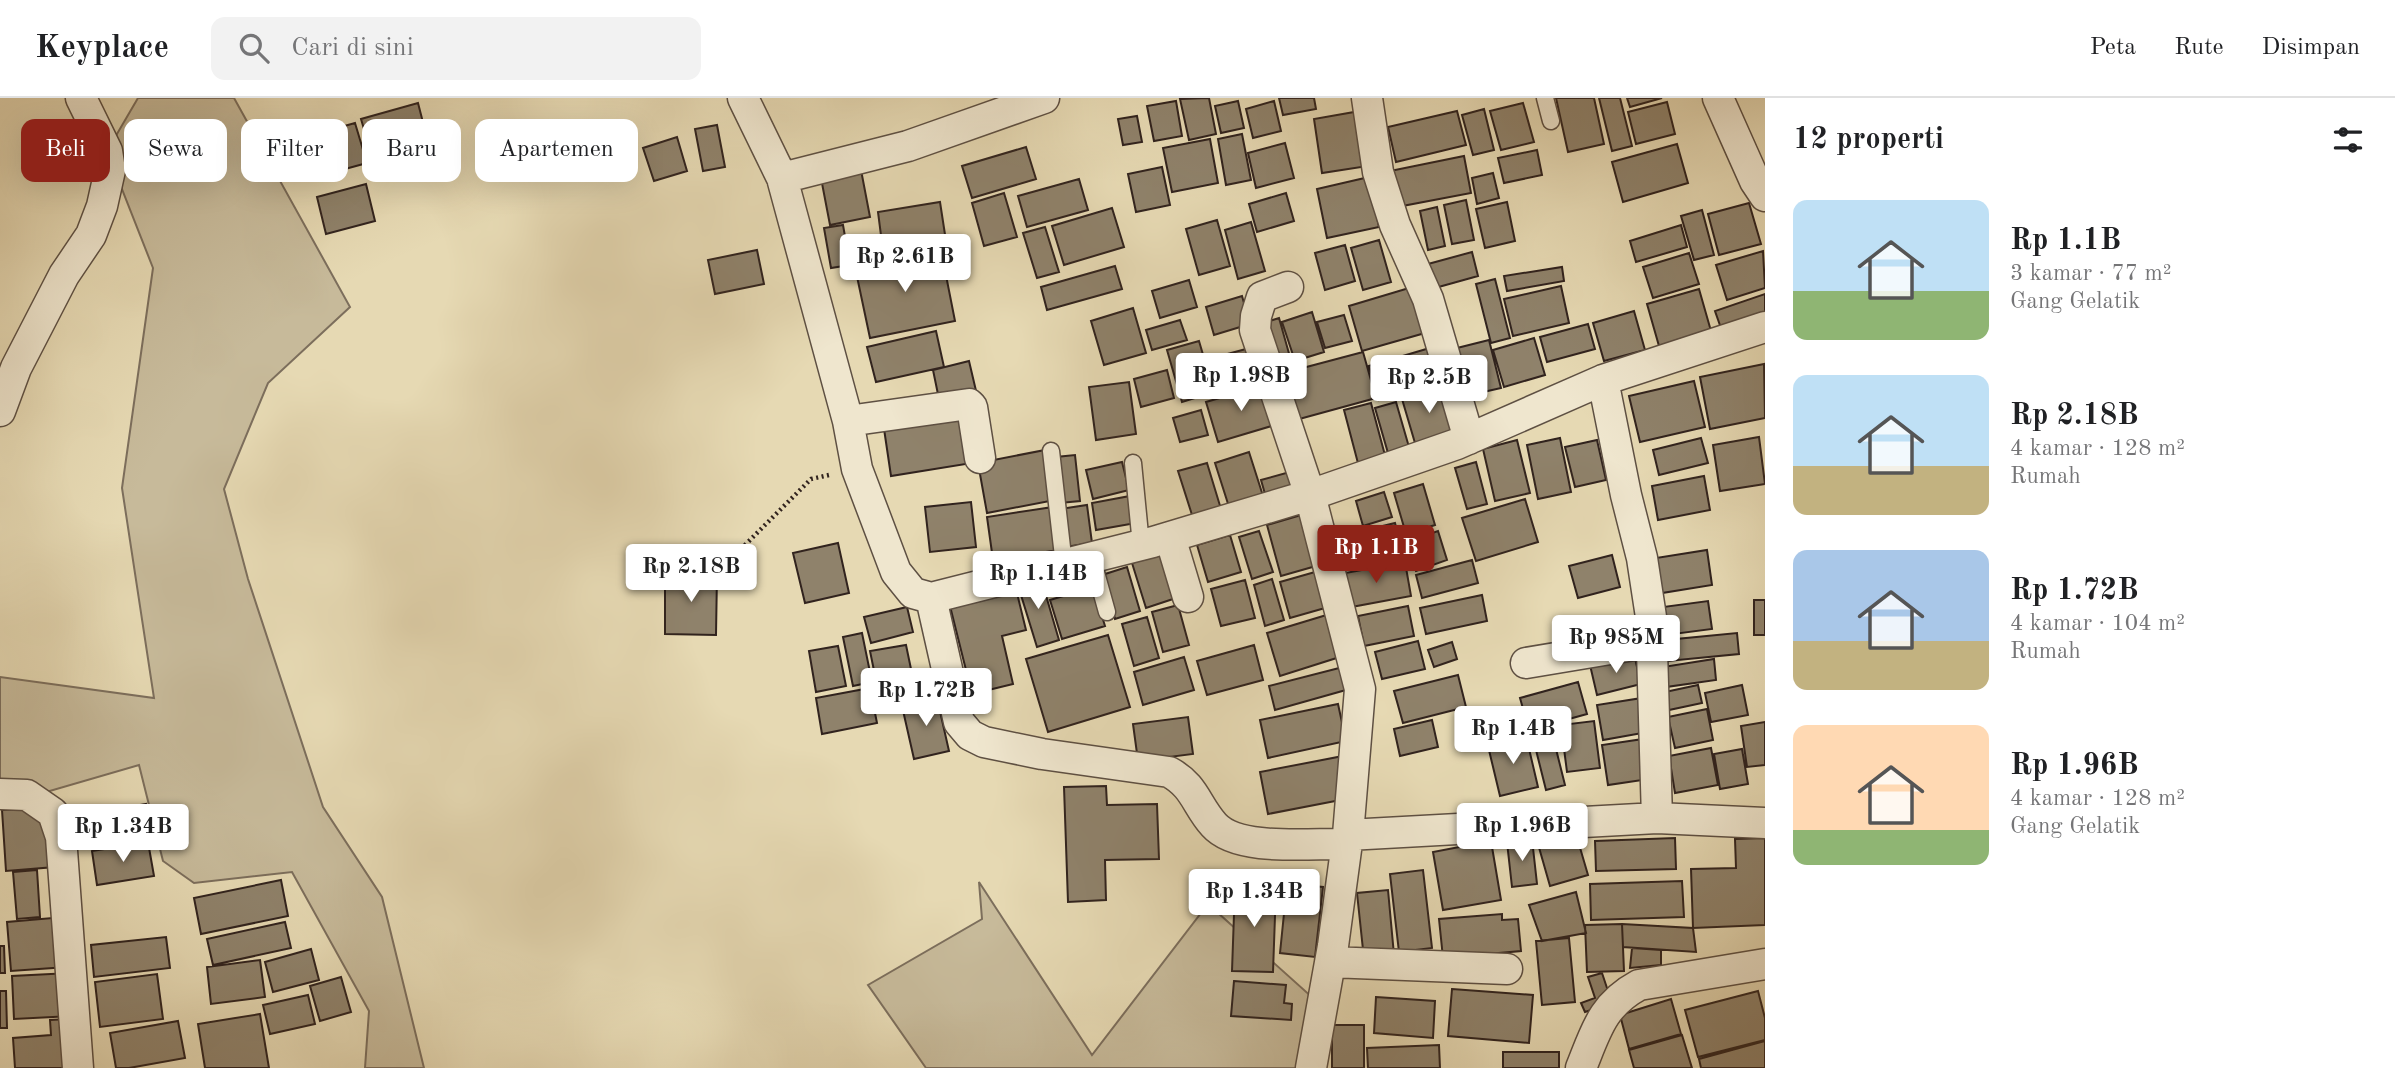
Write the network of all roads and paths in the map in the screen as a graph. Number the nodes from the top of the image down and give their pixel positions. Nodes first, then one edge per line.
1 (82, 98) edge
2 (743, 98) edge
3 (1044, 98) edge
4 (1367, 98) edge
5 (1545, 98) edge
6 (1718, 98) edge
7 (1550, 121) dead end
8 (782, 178) junction
9 (1765, 196) edge
10 (1288, 287) dead end
11 (1765, 327) edge
12 (1603, 380) junction
13 (0, 411) edge
14 (848, 421) junction
15 (1469, 439) junction
16 (1051, 451) dead end
17 (980, 458) dead end
18 (1133, 463) dead end
19 (857, 469) junction
20 (1310, 495) junction
21 (1170, 537) junction
22 (1141, 545) junction
23 (737, 553) dead end
24 (1078, 561) junction
25 (1188, 597) dead end
26 (931, 598) junction
27 (1107, 612) dead end
28 (1652, 642) junction
29 (1526, 663) dead end
30 (0, 794) edge
31 (1657, 818) junction
32 (1765, 823) edge
33 (1346, 839) junction
34 (1330, 962) junction
35 (1765, 964) edge
36 (1507, 969) dead end
37 (78, 1068) edge
38 (1311, 1068) edge
39 (1581, 1068) edge

1 - 13 street
2 - 8 street
3 - 8 street
4 - 15 street
5 - 7 lane
6 - 9 street
8 - 14 street
10 - 20 street
11 - 12 street
12 - 15 street
12 - 28 street
14 - 17 street
14 - 19 street
15 - 20 street
16 - 24 lane
18 - 22 lane
19 - 23 path
19 - 26 street
20 - 21 street
20 - 33 street
21 - 22 street
21 - 25 street
22 - 24 street
24 - 26 street
24 - 27 lane
26 - 33 street
28 - 29 street
28 - 31 street
30 - 37 street
31 - 32 street
31 - 33 street
33 - 34 street
34 - 36 street
34 - 38 street
35 - 39 street

